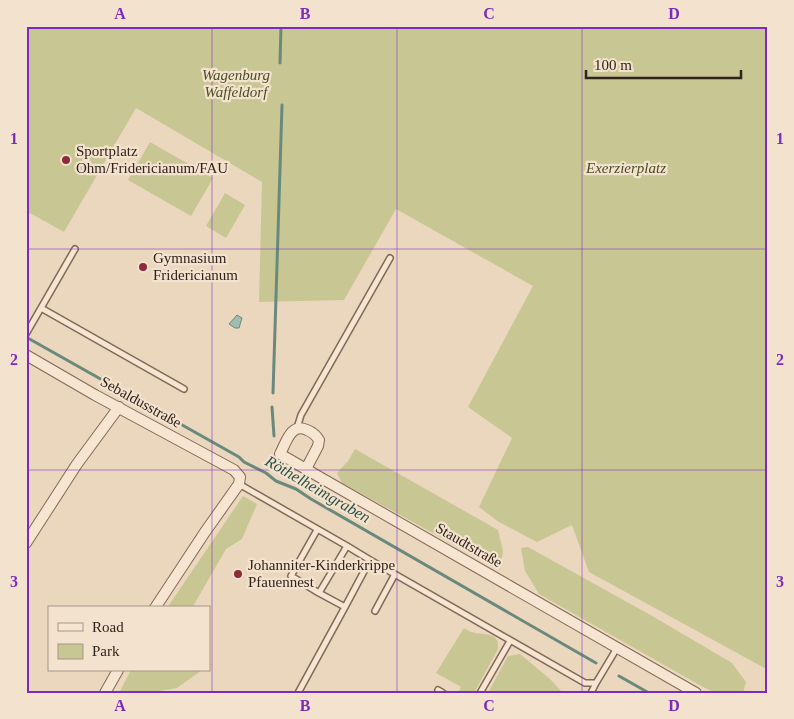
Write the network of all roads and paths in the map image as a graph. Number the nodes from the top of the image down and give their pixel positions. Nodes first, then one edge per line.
1 (75, 249) dead end
2 (390, 258) dead end
3 (41, 308) junction
4 (26, 334) edge
5 (26, 354) edge
6 (184, 389) dead end
7 (119, 407) junction
8 (297, 428) junction
9 (306, 469) junction
10 (240, 481) junction
11 (317, 530) junction
12 (26, 543) edge
13 (347, 546) junction
14 (370, 560) junction
15 (395, 574) junction
16 (320, 593) junction
17 (156, 606) edge
18 (344, 606) junction
19 (375, 611) dead end
20 (510, 641) junction
21 (618, 648) junction
22 (117, 672) edge
23 (596, 683) junction
24 (105, 693) edge
25 (298, 693) edge
26 (480, 693) edge
27 (591, 693) edge
28 (696, 693) edge

1 - 3 lane
2 - 8 lane
3 - 4 lane
3 - 6 lane
5 - 7 street, Sebaldusstraße
7 - 10 street, Sebaldusstraße
7 - 12 street
8 - 9 street
8 - 9 street, Staudtstraße
9 - 21 street, Staudtstraße
10 - 11 lane
10 - 17 street
11 - 13 lane
11 - 16 lane
13 - 14 lane
13 - 16 lane
14 - 15 lane
14 - 18 lane
15 - 19 lane
15 - 20 lane
16 - 18 lane
18 - 25 lane
20 - 23 lane
20 - 26 lane
21 - 23 lane
21 - 28 street, Staudtstraße
22 - 24 street
23 - 27 lane

